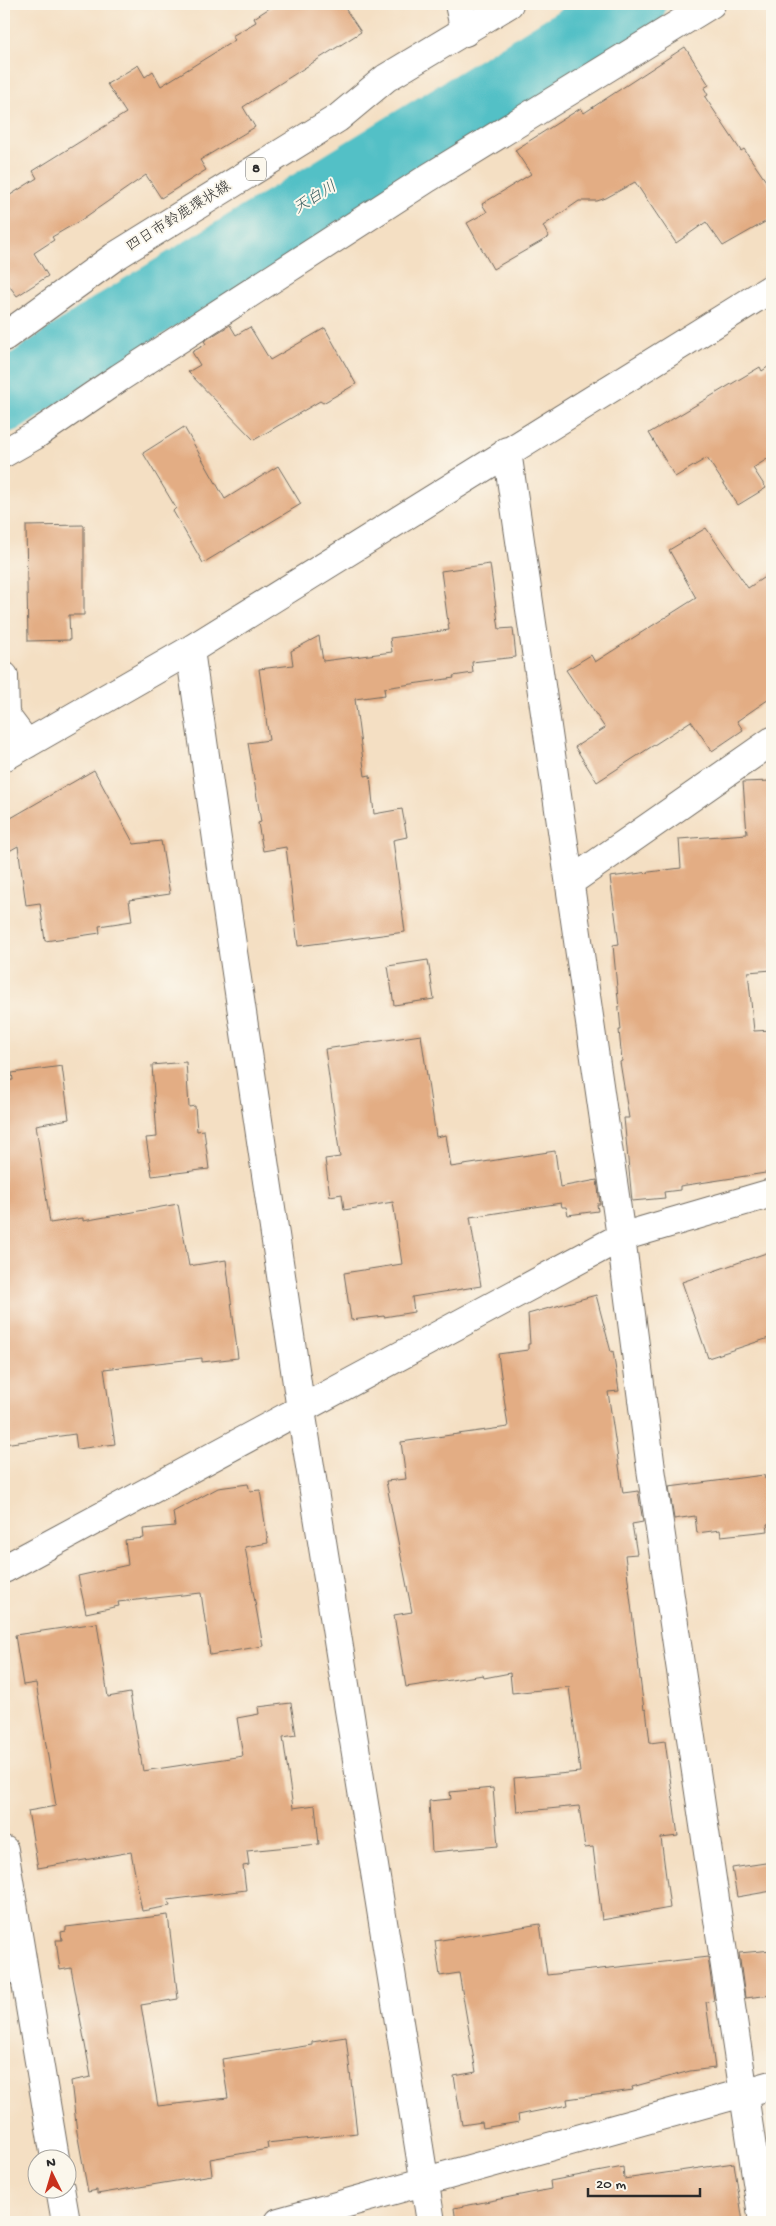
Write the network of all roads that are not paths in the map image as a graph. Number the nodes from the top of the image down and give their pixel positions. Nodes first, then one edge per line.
1 (459, 4) edge
2 (510, 4) edge
3 (711, 4) edge
4 (465, 32) junction
5 (772, 288) edge
6 (4, 337) edge
7 (507, 451) junction
8 (4, 453) edge
9 (190, 650) junction
10 (4, 676) edge
11 (772, 741) edge
12 (15, 751) edge
13 (570, 882) junction
14 (772, 1193) edge
15 (621, 1237) junction
16 (301, 1410) junction
17 (4, 1569) edge
18 (4, 1850) edge
19 (772, 2084) edge
20 (744, 2092) junction
21 (53, 2148) edge
22 (424, 2182) junction
23 (62, 2198) edge
24 (66, 2222) edge
25 (279, 2222) edge
26 (430, 2222) edge
27 (763, 2222) edge

1 - 4 street
2 - 4 street, 四日市鈴鹿環状線 / 8
3 - 8 street
4 - 6 street, 四日市鈴鹿環状線 / 8
5 - 7 street
7 - 9 street
7 - 13 street
9 - 12 street
9 - 16 street
10 - 12 street
11 - 13 street
13 - 15 street
14 - 15 street
15 - 16 street
15 - 20 street
16 - 17 street
16 - 22 street
18 - 21 street
19 - 20 street
20 - 22 street
20 - 27 street
22 - 25 street
22 - 26 street
23 - 24 street

